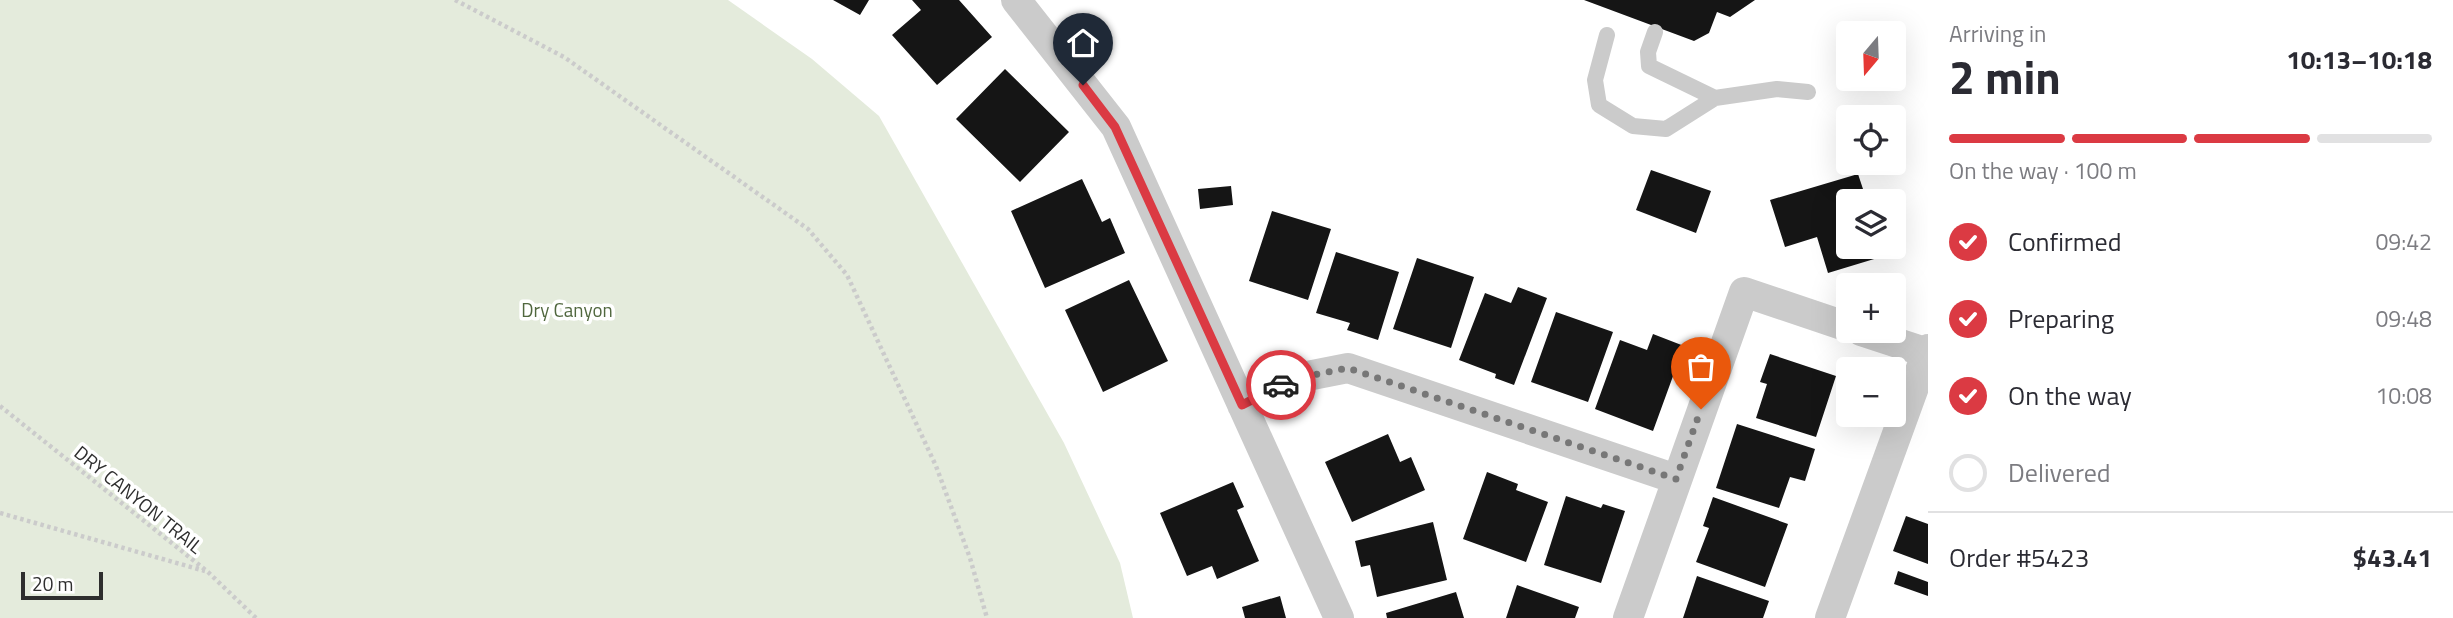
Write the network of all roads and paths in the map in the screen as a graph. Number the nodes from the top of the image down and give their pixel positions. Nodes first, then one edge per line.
1 (454, 0) edge
2 (1016, 0) edge
3 (1655, 32) dead end
4 (1607, 35) dead end
5 (1808, 92) dead end
6 (1715, 98) junction
7 (1836, 323) edge
8 (1899, 343) edge
9 (1928, 352) edge
10 (1242, 405) junction
11 (0, 406) edge
12 (1676, 479) junction
13 (0, 513) edge
14 (208, 572) junction
15 (256, 618) edge
16 (987, 618) edge
17 (1339, 618) edge
18 (1628, 618) edge
19 (1830, 618) edge

1 - 16 path
2 - 10 street
3 - 6 lane
4 - 6 lane
5 - 6 lane
7 - 12 street
8 - 9 street
9 - 19 street
10 - 12 street
10 - 17 street
11 - 14 path, DRY CANYON TRAIL
12 - 18 street
13 - 14 path
14 - 15 path, DRY CANYON TRAIL

